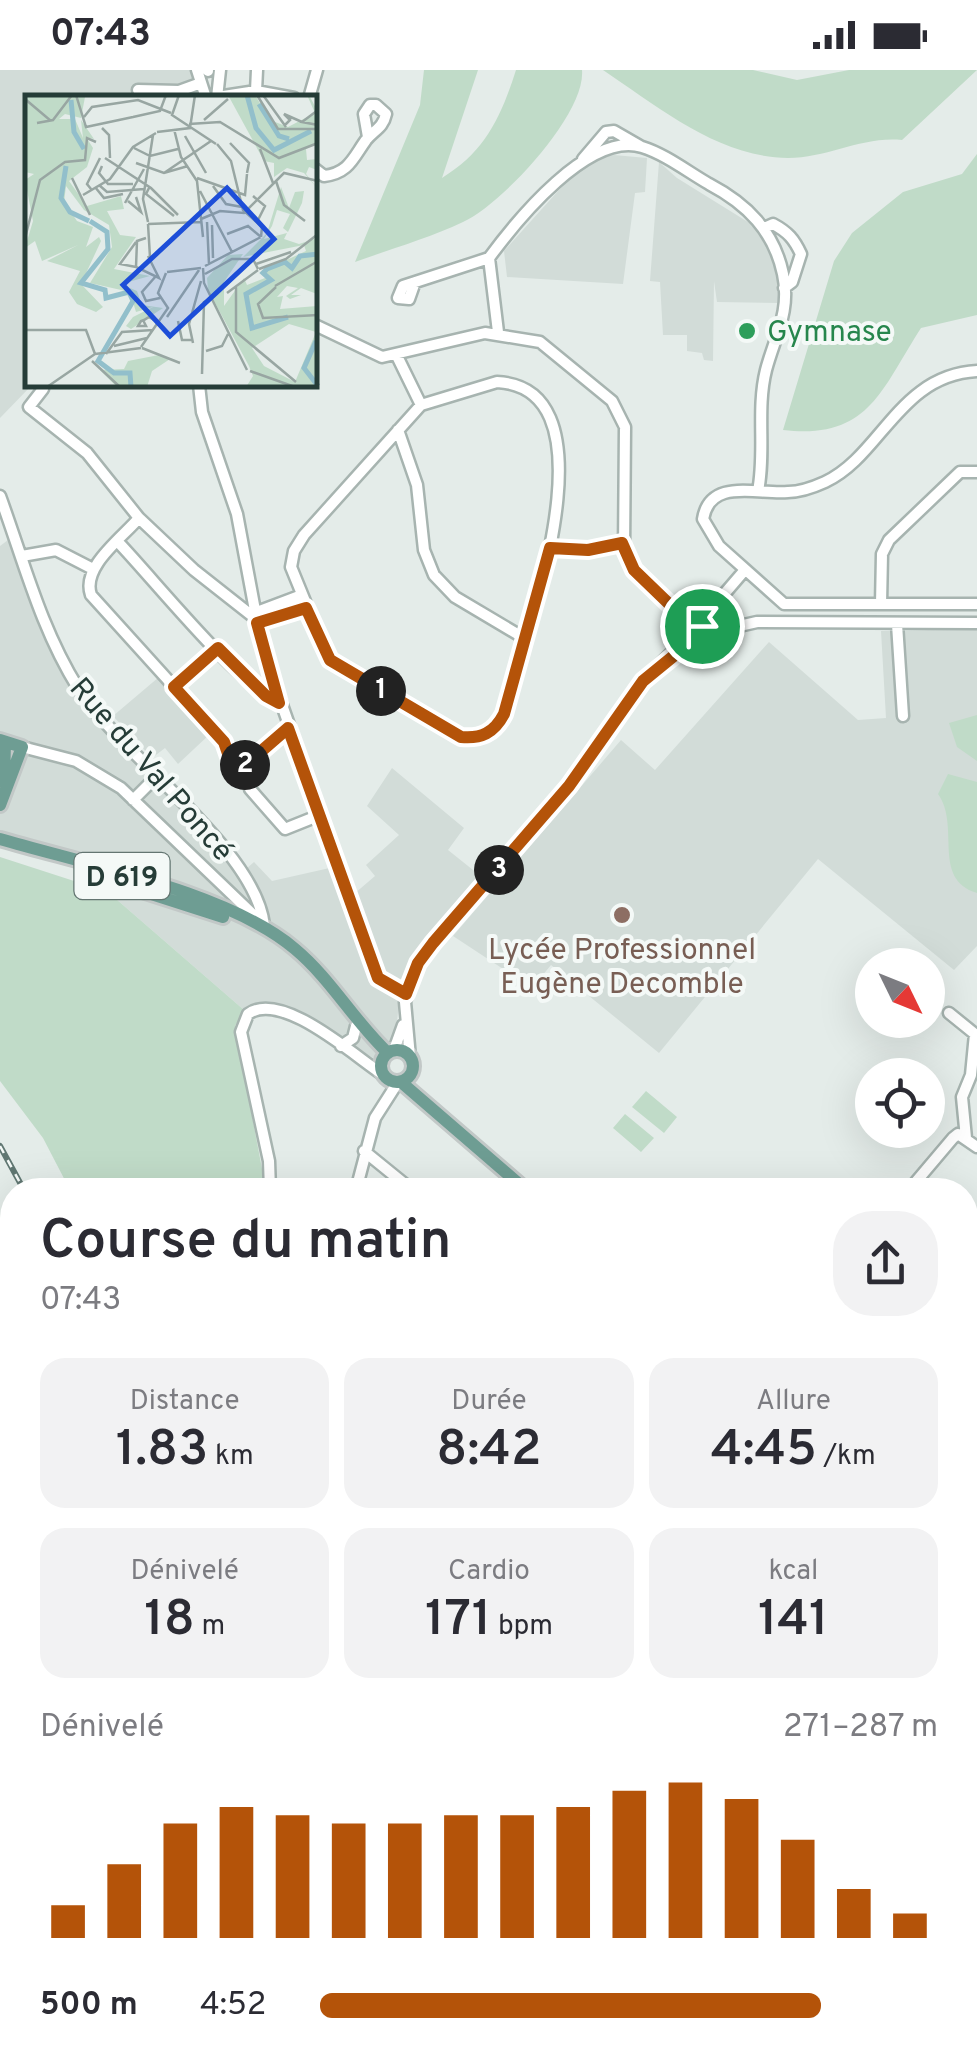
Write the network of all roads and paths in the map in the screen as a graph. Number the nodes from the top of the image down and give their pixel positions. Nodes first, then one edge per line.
1 (257, 70) edge
2 (317, 70) edge
3 (207, 81) edge
4 (138, 90) dead end
5 (256, 90) junction
6 (231, 95) edge
7 (280, 95) edge
8 (310, 95) edge
9 (368, 137) dead end
10 (318, 171) edge
11 (764, 228) junction
12 (489, 258) junction
13 (415, 282) dead end
14 (784, 288) junction
15 (318, 327) edge
16 (498, 332) junction
17 (397, 356) junction
18 (977, 371) edge
19 (200, 388) edge
20 (43, 389) dead end
21 (421, 405) junction
22 (398, 430) junction
23 (977, 472) edge
24 (758, 491) junction
25 (0, 496) edge
26 (139, 518) junction
27 (118, 542) junction
28 (622, 543) junction
29 (550, 548) junction
30 (22, 556) junction
31 (93, 570) junction
32 (744, 571) junction
33 (302, 595) junction
34 (881, 604) junction
35 (977, 604) edge
36 (306, 608) junction
37 (255, 618) junction
38 (977, 623) edge
39 (897, 624) junction
40 (701, 629) junction
41 (524, 638) junction
42 (218, 648) junction
43 (174, 687) junction
44 (279, 703) junction
45 (903, 716) dead end
46 (288, 728) junction
47 (2, 741) edge
48 (22, 747) junction
49 (158, 776) junction
50 (242, 781) junction
51 (2, 798) edge
52 (134, 800) junction
53 (320, 816) junction
54 (0, 842) edge
55 (264, 926) junction
56 (406, 994) junction
57 (950, 1013) dead end
58 (404, 1020) junction
59 (356, 1026) junction
60 (340, 1046) junction
61 (412, 1062) junction
62 (389, 1067) junction
63 (440, 1112) junction
64 (962, 1136) junction
65 (977, 1147) edge
66 (364, 1151) junction
67 (270, 1178) edge
68 (358, 1178) edge
69 (397, 1178) edge
70 (513, 1178) edge
71 (921, 1178) edge

1 - 5 street
2 - 8 street
3 - 4 street
5 - 6 street
5 - 7 street
9 - 10 street
11 - 12 street
11 - 14 street
11 - 14 street
12 - 13 street
12 - 16 street
14 - 24 street
15 - 17 street
16 - 17 street
16 - 28 street
17 - 21 street
18 - 24 street
19 - 37 street
20 - 26 street
21 - 22 street
21 - 29 street
22 - 33 street
22 - 41 street
23 - 34 street
24 - 32 street
25 - 30 street, Rue du Val Poncé
26 - 27 street
26 - 37 street
27 - 31 street
27 - 42 street
28 - 29 street
28 - 40 street
29 - 41 street
30 - 31 street
30 - 49 street, Rue du Val Poncé
31 - 43 street
32 - 34 street
32 - 40 street
33 - 36 street
33 - 37 street
34 - 35 street
36 - 37 street
36 - 41 street
37 - 44 street
38 - 39 street
39 - 40 street
39 - 45 street
40 - 56 street
42 - 43 street
42 - 44 street
43 - 50 street
44 - 46 street
46 - 50 street
46 - 53 street
47 - 48 main road
47 - 51 main road
48 - 51 main road
48 - 52 street
49 - 52 street
49 - 55 street, Rue du Val Poncé
50 - 53 street
52 - 55 street
53 - 56 street
54 - 55 main road, D 619
54 - 59 main road, D 619
55 - 62 main road, D 619
56 - 58 street
57 - 64 street
58 - 61 street
58 - 62 street
59 - 60 street
59 - 62 main road, D 619
60 - 62 street
60 - 67 street
61 - 62 main road
61 - 62 main road
61 - 63 main road
62 - 63 main road
62 - 66 street
63 - 70 main road
64 - 65 street
64 - 71 street
66 - 68 street
66 - 69 street

